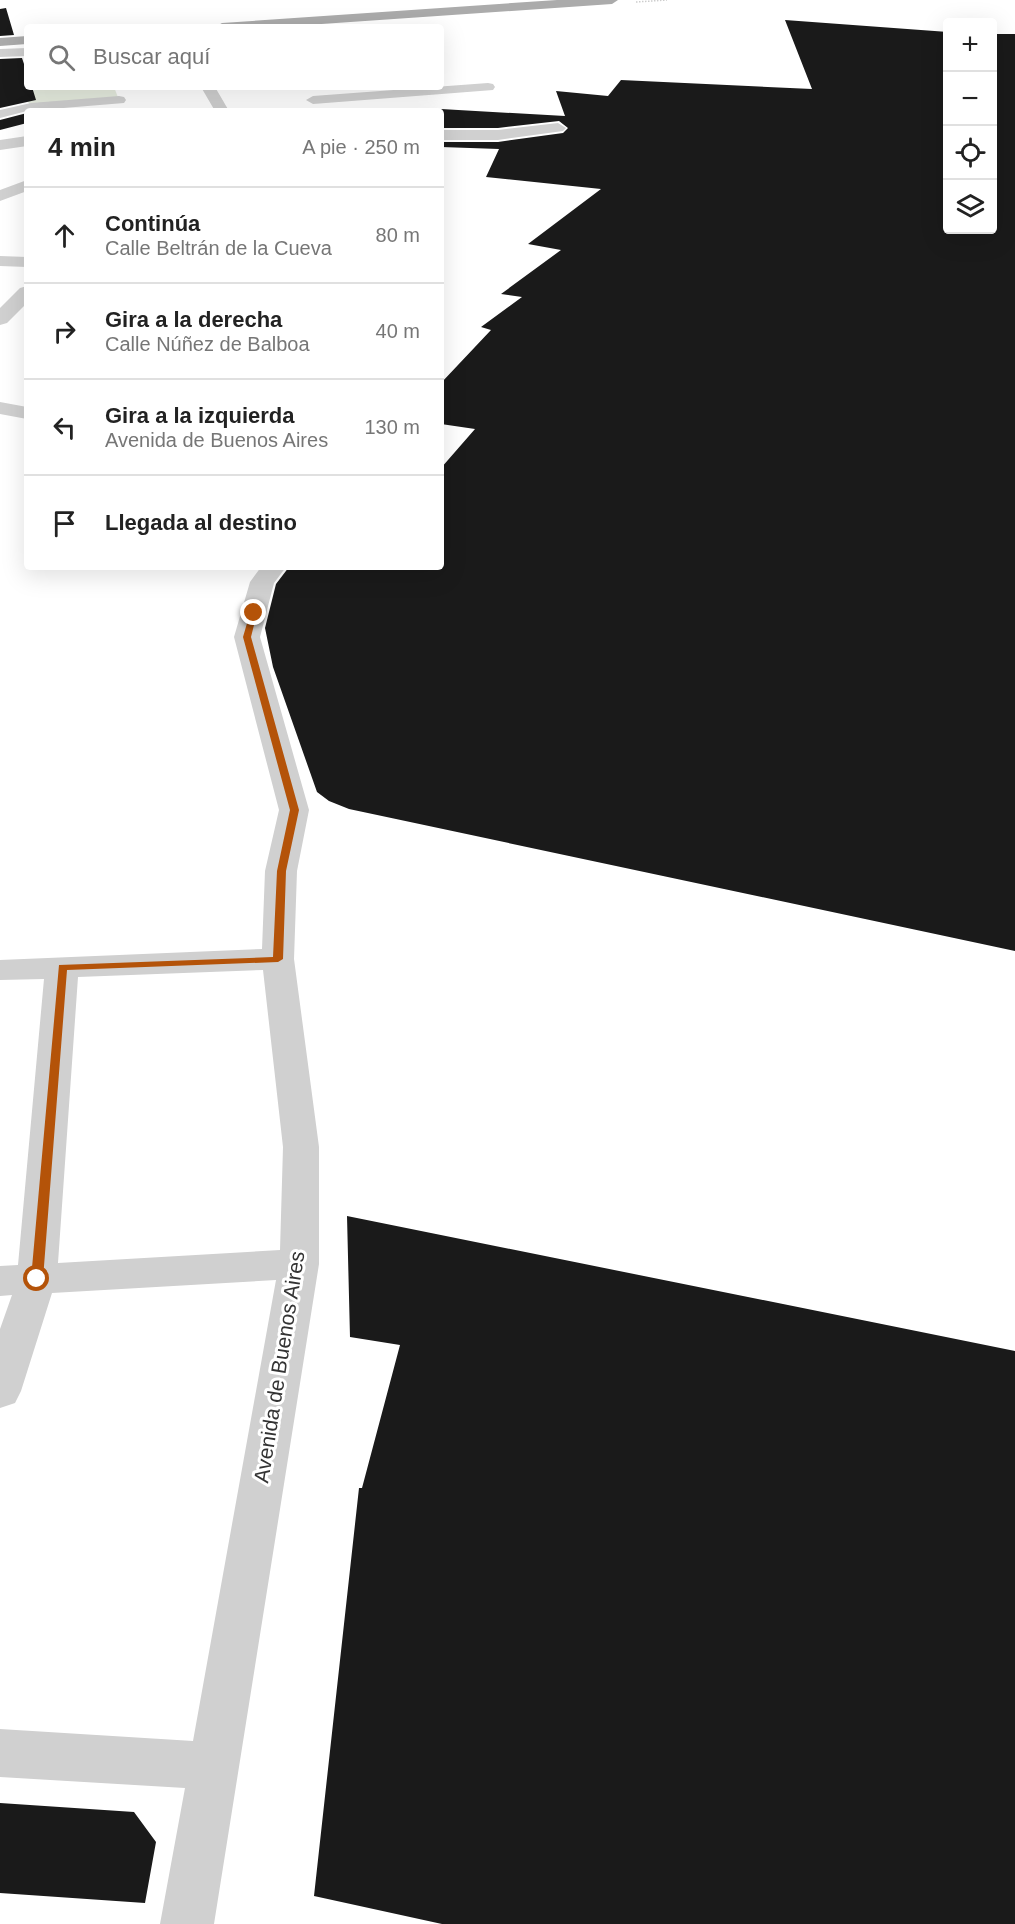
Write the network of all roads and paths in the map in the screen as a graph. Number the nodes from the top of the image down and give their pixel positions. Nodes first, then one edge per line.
1 (612, 0) edge
2 (572, 2) edge
3 (280, 24) edge
4 (24, 40) edge
5 (0, 42) edge
6 (24, 52) edge
7 (0, 53) edge
8 (210, 90) edge
9 (304, 90) edge
10 (22, 91) dead end
11 (119, 99) edge
12 (31, 106) junction
13 (317, 106) edge
14 (220, 108) edge
15 (0, 114) edge
16 (558, 128) dead end
17 (444, 131) edge
18 (444, 135) edge
19 (24, 142) edge
20 (0, 146) edge
21 (24, 183) edge
22 (24, 184) edge
23 (0, 185) edge
24 (0, 196) edge
25 (0, 261) edge
26 (24, 262) edge
27 (24, 293) edge
28 (0, 294) edge
29 (24, 295) edge
30 (0, 319) edge
31 (0, 408) edge
32 (24, 412) edge
33 (272, 570) edge
34 (278, 959) junction
35 (62, 967) junction
36 (0, 970) edge
37 (299, 1264) junction
38 (19, 1280) edge
39 (0, 1391) edge
40 (0, 1754) edge
41 (212, 1766) junction
42 (186, 1924) edge

1 - 2 main road
2 - 3 main road
4 - 5 main road
6 - 7 street
8 - 14 street
9 - 13 street
10 - 12 street
11 - 12 street
12 - 15 street
13 - 17 street
16 - 18 street
19 - 20 street
21 - 23 street
22 - 24 street
25 - 26 street
27 - 28 street
29 - 30 street
31 - 32 street
33 - 34 street, Avenida de Buenos Aires
34 - 35 street
34 - 37 street, Avenida de Buenos Aires
35 - 36 street
35 - 38 street
37 - 38 street
37 - 41 street, Avenida de Buenos Aires
38 - 39 street
40 - 41 street
41 - 42 street, Avenida de Buenos Aires

